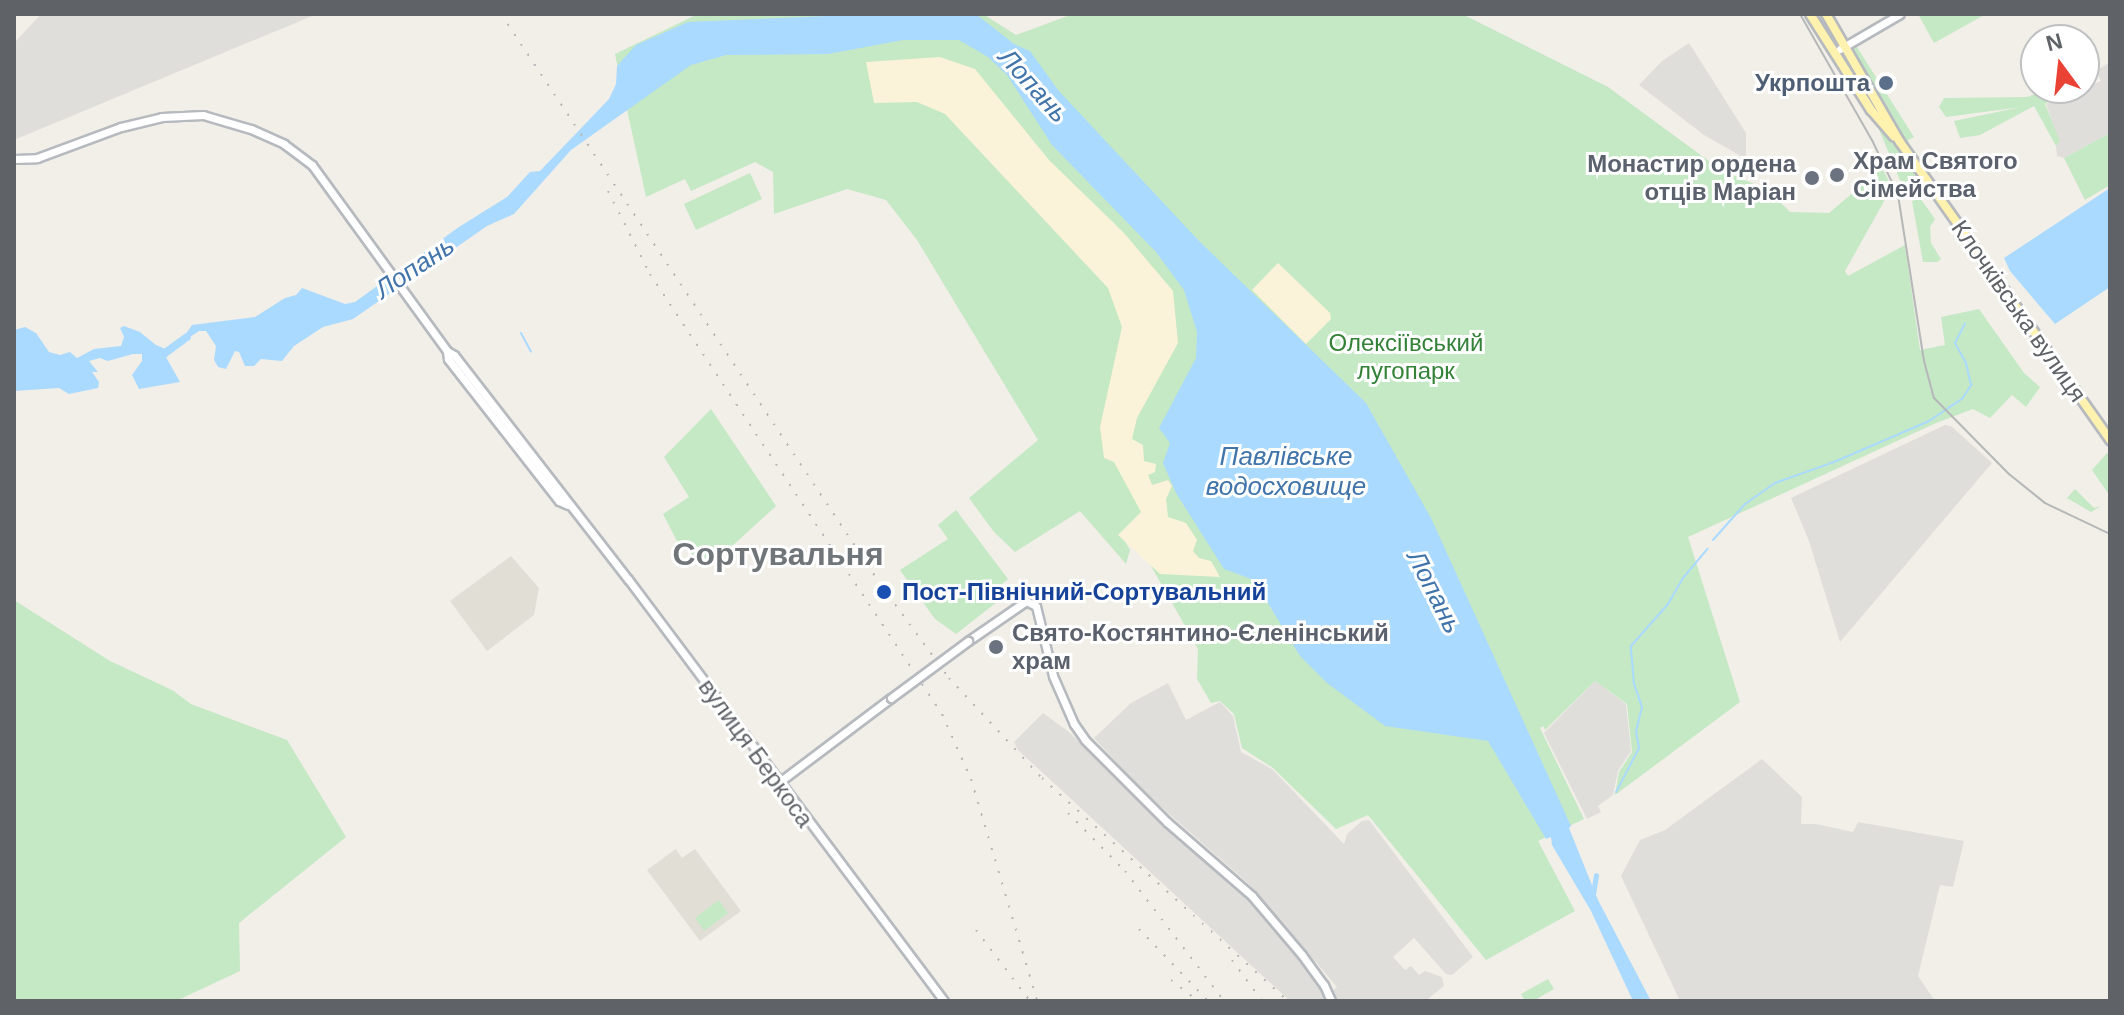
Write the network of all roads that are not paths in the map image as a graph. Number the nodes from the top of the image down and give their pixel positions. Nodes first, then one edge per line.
1 (1810, 14) edge
2 (1826, 14) edge
3 (1900, 14) edge
4 (1844, 46) junction
5 (1834, 53) junction
6 (1900, 142) junction
7 (14, 159) edge
8 (2110, 440) edge
9 (778, 783) junction
10 (944, 1001) edge
11 (1331, 1001) edge

1 - 5 main road, Клочківська вулиця
2 - 4 main road, Клочківська вулиця
3 - 4 street
4 - 5 street
4 - 6 main road, Клочківська вулиця
5 - 6 main road, Клочківська вулиця
6 - 8 main road, Клочківська вулиця
7 - 9 street, вулиця Беркоса
9 - 10 street, вулиця Беркоса
9 - 11 street, bridge

